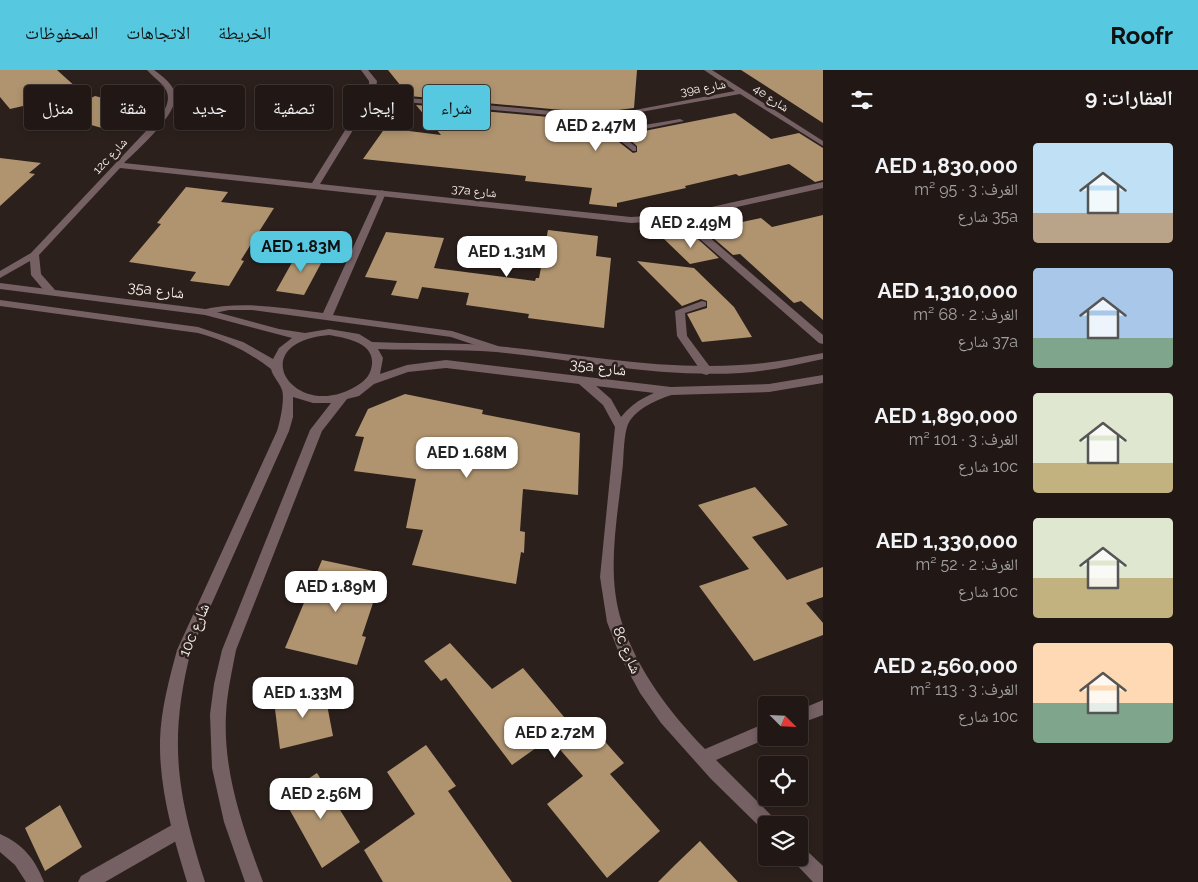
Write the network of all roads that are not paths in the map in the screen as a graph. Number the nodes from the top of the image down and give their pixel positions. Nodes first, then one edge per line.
1 (150, 70) edge
2 (364, 70) edge
3 (707, 70) edge
4 (374, 85) edge
5 (742, 92) junction
6 (413, 101) edge
7 (595, 117) junction
8 (680, 121) dead end
9 (350, 130) edge
10 (613, 133) junction
11 (823, 144) edge
12 (633, 149) dead end
13 (119, 165) junction
14 (823, 185) edge
15 (315, 186) junction
16 (382, 193) junction
17 (680, 216) junction
18 (34, 255) junction
19 (0, 275) edge
20 (0, 286) edge
21 (51, 292) junction
22 (0, 303) edge
23 (702, 304) dead end
24 (205, 312) junction
25 (327, 317) junction
26 (305, 336) junction
27 (823, 341) edge
28 (370, 345) junction
29 (494, 348) junction
30 (823, 356) edge
31 (276, 367) junction
32 (707, 371) junction
33 (823, 379) edge
34 (372, 381) junction
35 (582, 381) junction
36 (288, 389) junction
37 (671, 391) junction
38 (343, 397) junction
39 (621, 427) junction
40 (823, 707) edge
41 (808, 713) edge
42 (758, 734) edge
43 (702, 758) junction
44 (760, 816) edge
45 (179, 830) junction
46 (0, 843) edge
47 (808, 864) edge
48 (823, 879) edge
49 (35, 882) edge
50 (87, 882) edge
51 (196, 882) edge
52 (254, 882) edge

1 - 13 street, 12c شارع
2 - 4 street
3 - 5 street, 4e شارع
5 - 7 street, 39a شارع
5 - 11 street, 4e شارع
6 - 7 street, 39a شارع
7 - 10 street
8 - 10 street
9 - 15 street
10 - 12 street
13 - 15 street, 37a شارع
13 - 18 street, 12c شارع
14 - 17 street, 37a شارع
15 - 16 street, 37a شارع
16 - 17 street, 37a شارع
16 - 25 street
17 - 27 street
18 - 19 street, 12c شارع
18 - 21 street
20 - 21 street, 35a شارع
21 - 24 street, 35a شارع
22 - 31 street
23 - 32 street
24 - 25 street
24 - 26 street, 35a شارع
25 - 29 street
26 - 28 street
26 - 31 street
28 - 29 street, 35a شارع
28 - 34 street
29 - 32 street, 35a شارع
30 - 32 street, 35a شارع
31 - 36 street
33 - 37 street, 35a شارع
34 - 35 street, 35a شارع
34 - 38 street
35 - 37 street, 35a شارع
35 - 39 street
36 - 38 street
36 - 45 street, 10c شارع
37 - 39 street
38 - 52 street
39 - 43 street, 8c شارع
40 - 41 street
42 - 43 street
43 - 44 street, 8c شارع
45 - 50 street
45 - 51 street, 10c شارع
46 - 49 street
47 - 48 street

